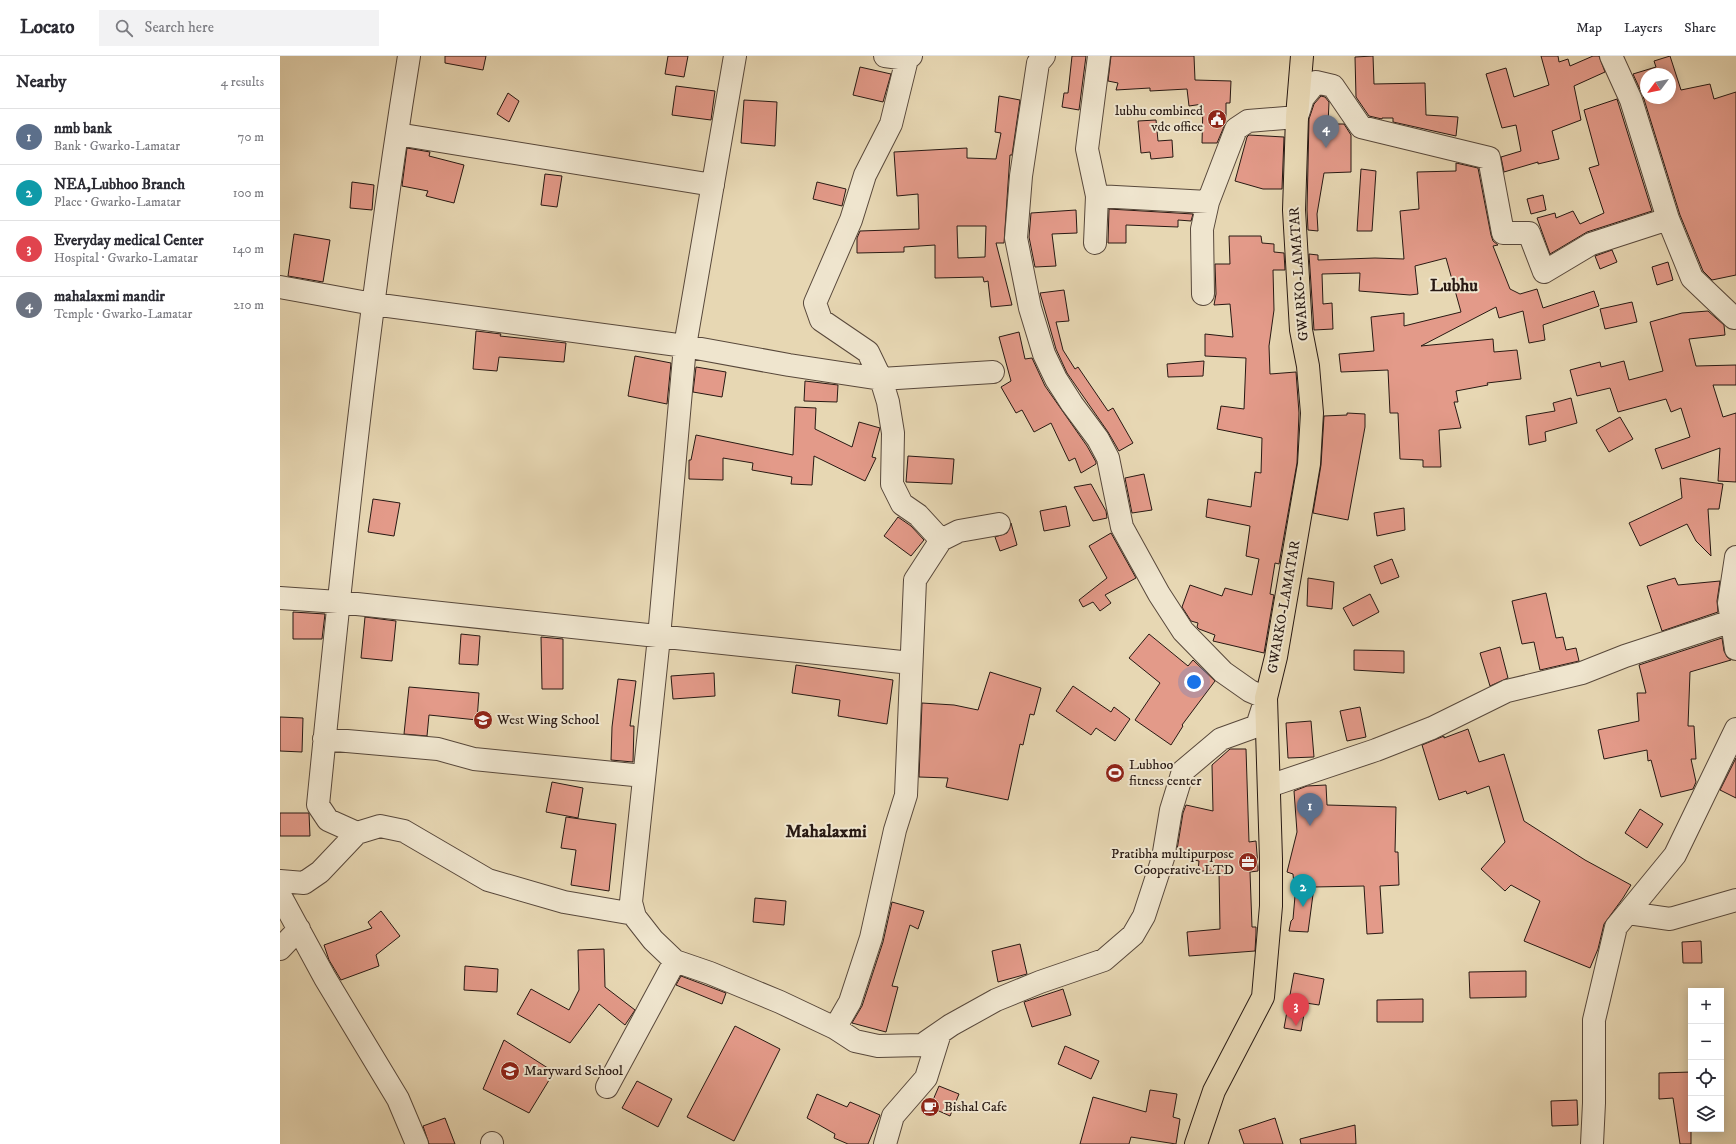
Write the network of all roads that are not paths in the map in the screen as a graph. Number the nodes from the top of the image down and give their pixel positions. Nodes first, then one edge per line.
1 (409, 56) edge
2 (735, 56) edge
3 (885, 56) edge
4 (1044, 56) edge
5 (1099, 56) edge
6 (1302, 56) edge
7 (1611, 56) edge
8 (909, 57) edge
9 (1297, 117) junction
10 (397, 134) junction
11 (713, 185) junction
12 (1097, 196) junction
13 (1208, 202) junction
14 (1668, 219) junction
15 (1095, 243) dead end
16 (280, 287) edge
17 (1203, 294) dead end
18 (373, 304) junction
19 (1735, 321) edge
20 (685, 346) junction
21 (993, 372) dead end
22 (881, 379) junction
23 (998, 524) dead end
24 (940, 540) junction
25 (1736, 557) edge
26 (280, 598) edge
27 (338, 602) junction
28 (1732, 621) junction
29 (659, 637) junction
30 (1736, 649) edge
31 (911, 663) junction
32 (1266, 698) junction
33 (1736, 729) edge
34 (324, 739) junction
35 (644, 776) junction
36 (1268, 786) junction
37 (357, 833) junction
38 (280, 881) edge
39 (280, 892) edge
40 (1736, 900) edge
41 (1628, 913) junction
42 (634, 914) junction
43 (299, 929) junction
44 (280, 949) edge
45 (675, 961) junction
46 (835, 1028) junction
47 (940, 1033) junction
48 (607, 1087) dead end
49 (417, 1144) edge
50 (885, 1144) edge
51 (1196, 1144) edge
52 (1592, 1144) edge

1 - 10 street
2 - 11 street
3 - 8 street
4 - 32 street
5 - 12 street
6 - 9 main road, GWARKO-LAMATAR
7 - 14 street
8 - 22 street
9 - 13 street
9 - 14 street
9 - 32 main road, GWARKO-LAMATAR
10 - 11 street
10 - 18 street
11 - 20 street
12 - 13 street
12 - 15 street
13 - 17 street
14 - 19 street
16 - 18 street
18 - 20 street
18 - 27 street
20 - 22 street
20 - 29 street
21 - 22 street
22 - 24 street
23 - 24 street
24 - 31 street
25 - 28 street
26 - 27 street
27 - 29 street
27 - 34 street
28 - 30 street
28 - 36 street
29 - 31 street
29 - 35 street
31 - 46 street
32 - 36 main road, GWARKO-LAMATAR
32 - 47 street
33 - 41 street
34 - 35 street
34 - 37 street
35 - 42 street
36 - 51 main road, GWARKO-LAMATAR
37 - 38 street
37 - 42 street
39 - 43 street
40 - 41 street
41 - 52 street
42 - 45 street
43 - 44 street
43 - 49 street
45 - 46 street
45 - 48 street
46 - 47 street
47 - 50 street

